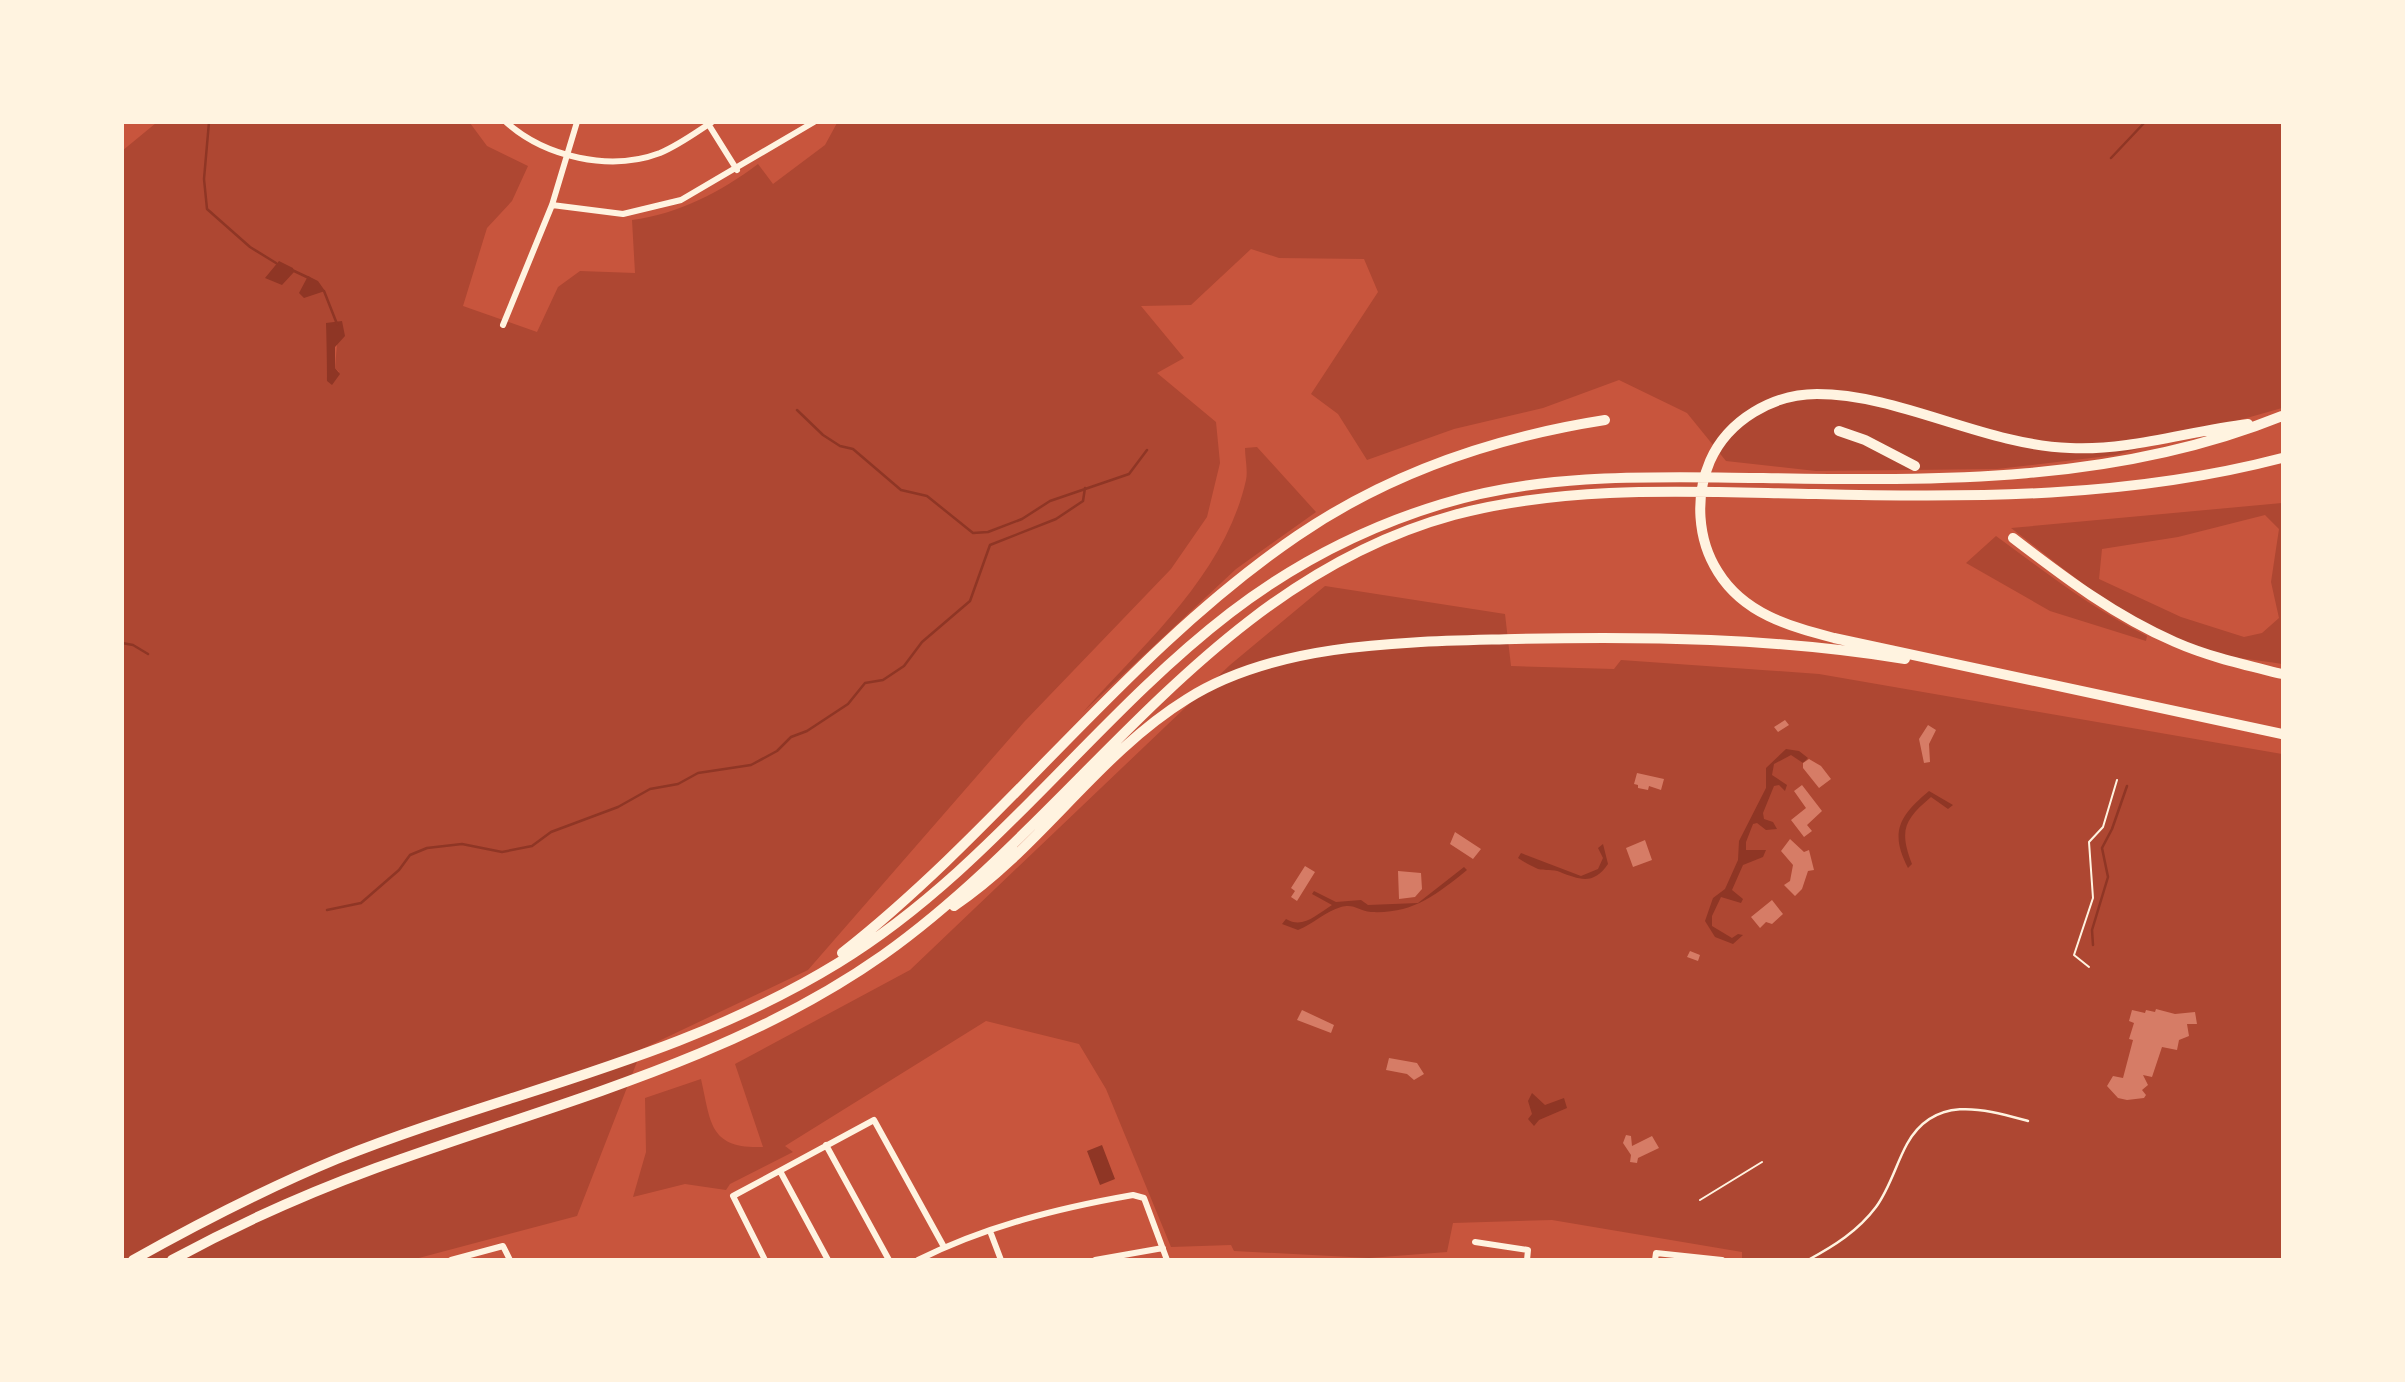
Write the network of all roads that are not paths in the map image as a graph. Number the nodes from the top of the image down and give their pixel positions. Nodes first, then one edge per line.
1 (506, 122) edge
2 (578, 122) edge
3 (814, 122) edge
4 (709, 123) edge
5 (568, 155) junction
6 (737, 170) junction
7 (552, 205) junction
8 (503, 325) dead end
9 (2277, 419) edge
10 (1605, 420) dead end
11 (1839, 431) dead end
12 (2283, 458) edge
13 (1916, 466) dead end
14 (2013, 538) dead end
15 (2283, 674) edge
16 (2019, 677) junction
17 (2283, 734) edge
18 (883, 955) junction
19 (801, 985) junction
20 (2028, 1121) dead end
21 (826, 1145) junction
22 (780, 1171) junction
23 (990, 1231) junction
24 (1475, 1242) dead end
25 (944, 1247) junction
26 (1163, 1248) junction
27 (133, 1259) edge
28 (172, 1259) edge
29 (451, 1259) edge
30 (510, 1259) edge
31 (765, 1259) edge
32 (828, 1259) edge
33 (889, 1259) edge
34 (918, 1259) edge
35 (1001, 1259) edge
36 (1096, 1259) edge
37 (1167, 1259) edge
38 (1527, 1259) edge
39 (1655, 1259) edge
40 (1722, 1259) edge
41 (1808, 1259) edge

1 - 5 street
2 - 5 street
3 - 6 street
4 - 5 street
4 - 6 street
5 - 7 street
6 - 7 street
7 - 8 street
9 - 16 highway
9 - 19 highway
10 - 19 highway
11 - 13 highway
12 - 18 highway
14 - 15 highway
16 - 17 highway
16 - 18 highway
18 - 28 highway
19 - 27 highway
20 - 41 lane
21 - 22 street
21 - 25 street
21 - 33 street
22 - 31 street
22 - 32 street
23 - 25 street
23 - 26 street
23 - 35 street
24 - 38 street
25 - 34 street
26 - 36 street
26 - 37 street
29 - 30 street
39 - 40 street

